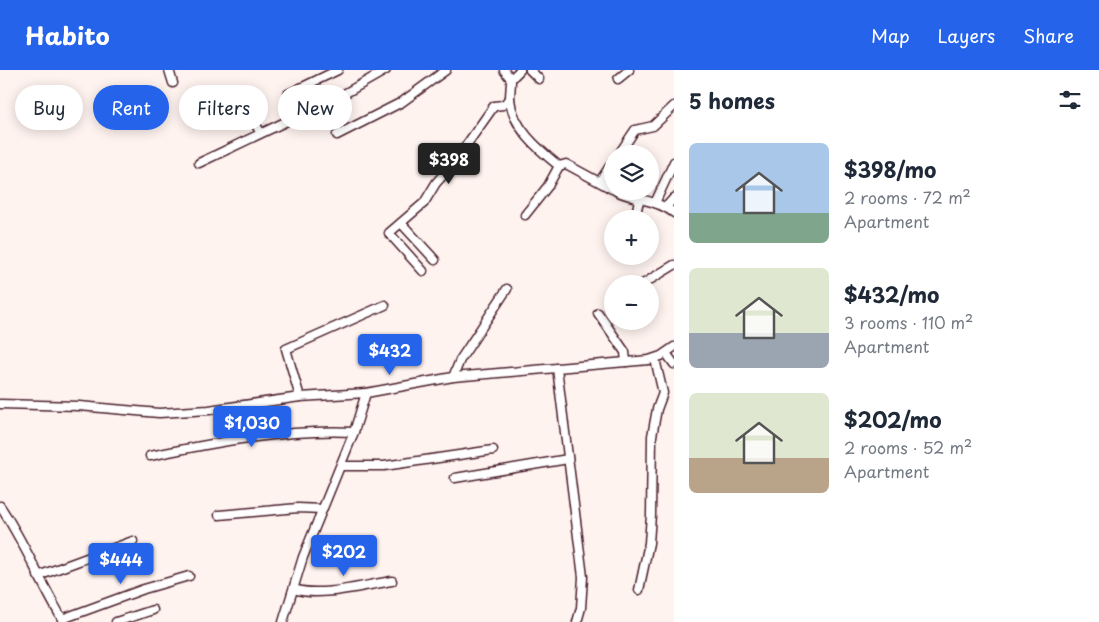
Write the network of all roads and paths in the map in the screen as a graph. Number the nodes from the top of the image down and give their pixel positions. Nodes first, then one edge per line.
1 (169, 70) edge
2 (338, 70) edge
3 (386, 70) edge
4 (446, 70) edge
5 (504, 70) edge
6 (520, 70) edge
7 (530, 70) edge
8 (629, 70) edge
9 (511, 79) junction
10 (539, 79) dead end
11 (618, 79) dead end
12 (173, 83) dead end
13 (307, 85) edge
14 (510, 99) junction
15 (503, 106) junction
16 (674, 106) edge
17 (515, 120) junction
18 (260, 132) joint
19 (337, 134) dead end
20 (625, 145) edge
21 (674, 162) edge
22 (199, 163) dead end
23 (559, 166) junction
24 (604, 175) edge
25 (600, 181) junction
26 (604, 184) edge
27 (674, 198) edge
28 (639, 200) joint
29 (655, 203) junction
30 (666, 207) junction
31 (637, 210) edge
32 (674, 213) edge
33 (525, 215) dead end
34 (401, 223) junction
35 (435, 260) dead end
36 (674, 265) edge
37 (423, 271) dead end
38 (658, 275) edge
39 (507, 289) dead end
40 (385, 305) dead end
41 (598, 313) dead end
42 (674, 347) edge
43 (666, 353) junction
44 (655, 359) junction
45 (626, 362) junction
46 (674, 364) edge
47 (557, 368) junction
48 (453, 377) junction
49 (366, 393) junction
50 (300, 397) junction
51 (0, 404) edge
52 (354, 432) junction
53 (493, 450) dead end
54 (150, 456) dead end
55 (568, 459) junction
56 (341, 466) junction
57 (455, 478) dead end
58 (0, 506) edge
59 (322, 509) junction
60 (219, 515) dead end
61 (133, 541) dead end
62 (38, 576) junction
63 (189, 576) dead end
64 (392, 581) dead end
65 (294, 588) junction
66 (639, 590) dead end
67 (153, 610) dead end
68 (63, 621) edge
69 (116, 622) edge
70 (283, 622) edge
71 (577, 622) edge

1 - 12 street
2 - 13 street
3 - 18 street
4 - 19 street
5 - 9 street
6 - 9 street
7 - 10 street
8 - 11 street
9 - 14 street
14 - 15 street
14 - 17 street
15 - 17 street
15 - 34 street
16 - 20 street
17 - 23 street
18 - 22 street
21 - 29 street
23 - 25 street
23 - 33 street
24 - 25 street
25 - 26 street
27 - 30 street
28 - 29 street
28 - 31 street
29 - 30 street
30 - 32 street
34 - 35 street
34 - 37 street
36 - 38 street
39 - 48 street
40 - 50 street
41 - 45 street
42 - 43 street
43 - 44 street
43 - 46 street
44 - 45 street
44 - 66 street
45 - 47 street
47 - 48 street
47 - 55 street
48 - 49 street
49 - 50 street
49 - 52 street
50 - 51 street
52 - 54 street
52 - 56 street
53 - 56 street
55 - 57 street
55 - 71 street
56 - 59 street
58 - 62 street
59 - 60 street
59 - 65 street
61 - 62 street
62 - 68 street
63 - 68 street
64 - 65 street
65 - 70 street
67 - 69 street

